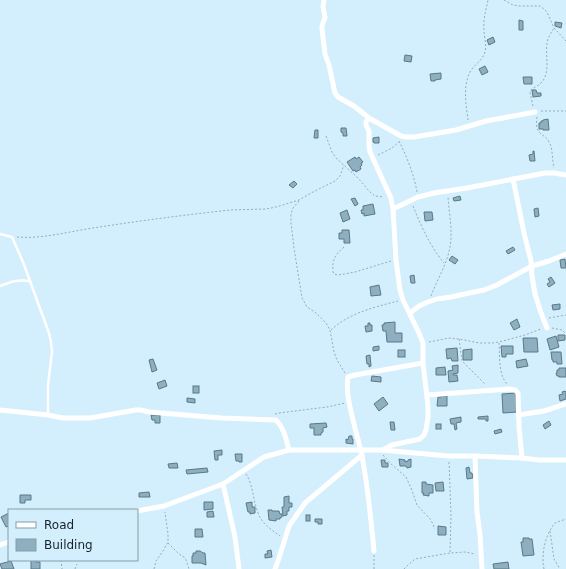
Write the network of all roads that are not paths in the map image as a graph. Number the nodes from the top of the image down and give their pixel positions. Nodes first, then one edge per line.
1 (324, 0) edge
2 (535, 112) road end
3 (369, 118) junction
4 (566, 175) edge
5 (513, 179) junction
6 (393, 209) junction
7 (0, 234) edge
8 (566, 254) edge
9 (532, 266) junction
10 (30, 281) junction
11 (0, 286) edge
12 (410, 313) junction
13 (547, 328) road end
14 (423, 363) junction
15 (426, 395) junction
16 (566, 404) edge
17 (0, 410) edge
18 (48, 415) junction
19 (518, 415) junction
20 (289, 450) junction
21 (382, 450) junction
22 (361, 452) junction
23 (475, 456) junction
24 (522, 458) junction
25 (566, 460) edge
26 (223, 484) junction
27 (138, 511) edge
28 (374, 551) road end
29 (239, 569) edge
30 (275, 569) edge
31 (482, 569) edge

1 - 3 street
2 - 3 street
3 - 6 street
4 - 5 street
5 - 6 street
5 - 9 street
6 - 12 street
7 - 10 lane
8 - 9 street
9 - 12 street
9 - 13 street
10 - 11 lane
10 - 18 lane
12 - 14 street
14 - 15 street
14 - 22 street
15 - 19 street
15 - 21 street
16 - 19 street
17 - 18 street
18 - 20 street
19 - 24 street
20 - 22 street
20 - 26 street
21 - 22 street
21 - 23 street
22 - 28 street
22 - 30 street
23 - 24 street
23 - 31 street
24 - 25 street
26 - 27 street
26 - 29 street

